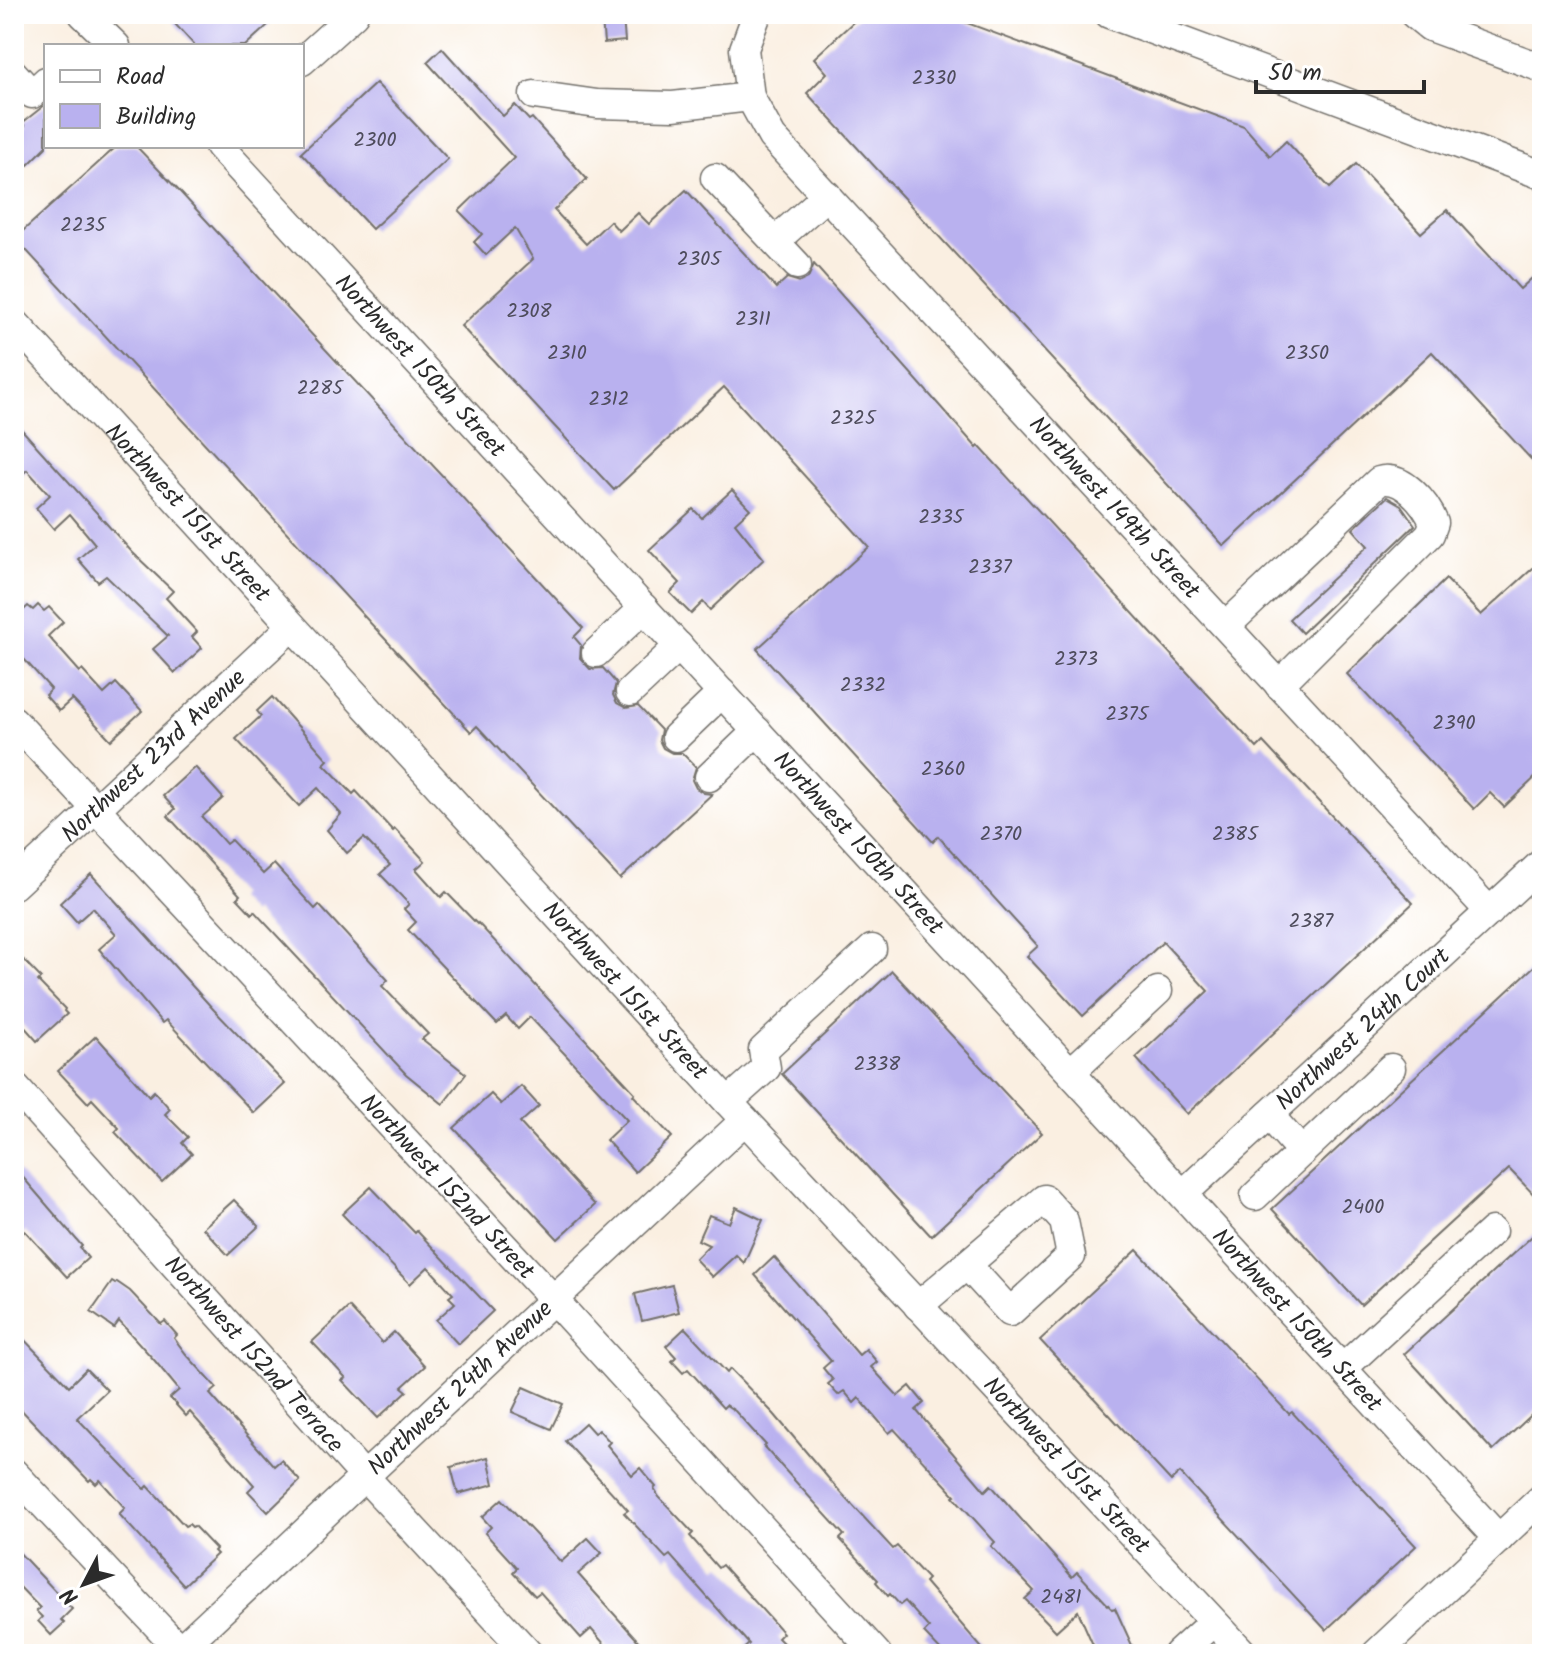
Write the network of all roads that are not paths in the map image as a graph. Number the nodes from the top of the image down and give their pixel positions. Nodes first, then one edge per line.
1 (354, 14) edge
2 (757, 14) edge
3 (1109, 14) edge
4 (1414, 14) edge
5 (304, 59) edge
6 (1542, 68) edge
7 (534, 95) dead end
8 (750, 97) junction
9 (221, 148) edge
10 (1542, 175) edge
11 (715, 178) dead end
12 (827, 195) junction
13 (775, 241) junction
14 (797, 265) dead end
15 (14, 322) edge
16 (644, 608) junction
17 (1226, 626) junction
18 (291, 627) junction
19 (679, 646) junction
20 (596, 653) dead end
21 (1279, 685) junction
22 (630, 692) dead end
23 (722, 693) junction
24 (14, 721) edge
25 (757, 731) junction
26 (676, 737) dead end
27 (709, 777) dead end
28 (96, 809) junction
29 (1542, 863) edge
30 (14, 885) edge
31 (1490, 912) junction
32 (872, 949) dead end
33 (1158, 991) dead end
34 (1391, 1068) dead end
35 (1071, 1072) junction
36 (14, 1086) edge
37 (737, 1111) junction
38 (1269, 1115) junction
39 (1302, 1152) junction
40 (1183, 1194) junction
41 (1255, 1196) dead end
42 (1492, 1231) dead end
43 (967, 1265) dead end
44 (553, 1299) junction
45 (918, 1306) junction
46 (1343, 1368) junction
47 (14, 1473) edge
48 (365, 1477) junction
49 (1542, 1498) edge
50 (1499, 1539) junction
51 (1213, 1622) junction
52 (180, 1652) edge
53 (529, 1654) edge
54 (877, 1654) edge
55 (1178, 1654) edge
56 (1244, 1654) edge
57 (1376, 1654) edge

1 - 5 street
2 - 8 street
3 - 10 street
4 - 6 street
7 - 8 street
8 - 12 street, Northwest 149th Street
9 - 16 street, Northwest 150th Street
11 - 13 street
12 - 13 street
12 - 17 street, Northwest 149th Street
13 - 14 street
15 - 18 street, Northwest 151st Street
16 - 19 street, Northwest 150th Street
16 - 20 street
17 - 21 street, Northwest 149th Street
17 - 21 street
18 - 28 street, Northwest 23rd Avenue
18 - 37 street, Northwest 151st Street
19 - 22 street
19 - 23 street, Northwest 150th Street
21 - 31 street, Northwest 149th Street
23 - 25 street, Northwest 150th Street
23 - 26 street
24 - 28 street, Northwest 152nd Street
25 - 27 street
25 - 35 street, Northwest 150th Street
28 - 30 street, Northwest 23rd Avenue
28 - 44 street, Northwest 152nd Street
29 - 31 street, Northwest 24th Court
31 - 38 street, Northwest 24th Court
32 - 37 street, Northwest 24th Avenue
33 - 35 street
34 - 39 street
35 - 40 street, Northwest 150th Street
36 - 48 street, Northwest 152nd Terrace
37 - 44 street, Northwest 24th Avenue
37 - 45 street, Northwest 151st Street
38 - 39 street
38 - 40 street, Northwest 24th Court
39 - 41 street
40 - 46 street, Northwest 150th Street
42 - 46 street
43 - 45 street
44 - 48 street, Northwest 24th Avenue
44 - 54 street, Northwest 152nd Street
45 - 51 street, Northwest 151st Street
46 - 50 street, Northwest 150th Street
47 - 52 street
48 - 52 street, Northwest 24th Avenue
48 - 53 street, Northwest 152nd Terrace
49 - 50 street
50 - 57 street
51 - 55 street
51 - 56 street, Northwest 151st Street

